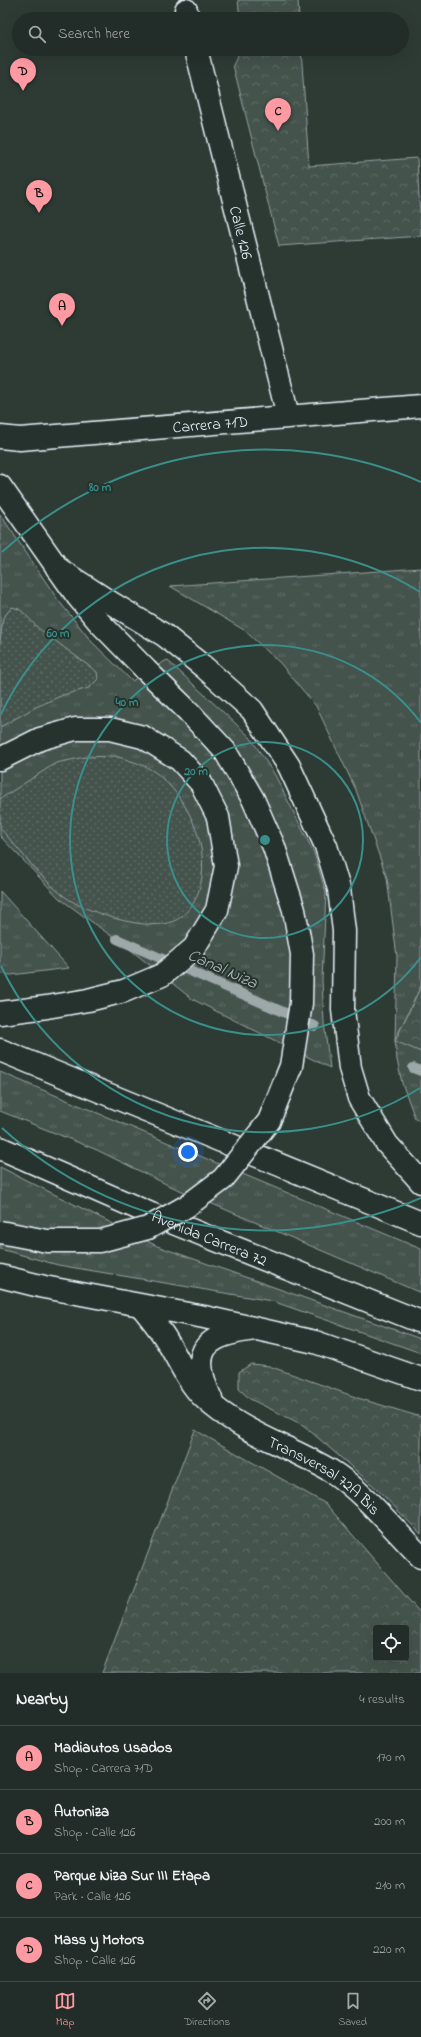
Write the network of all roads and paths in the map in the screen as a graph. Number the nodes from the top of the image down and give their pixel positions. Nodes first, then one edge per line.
1 (198, 56) edge
2 (421, 406) edge
3 (288, 416) junction
4 (0, 437) edge
5 (0, 486) edge
6 (57, 568) junction
7 (0, 759) edge
8 (0, 1013) edge
9 (0, 1050) edge
10 (0, 1148) edge
11 (421, 1182) edge
12 (421, 1223) edge
13 (0, 1232) edge
14 (0, 1276) edge
15 (142, 1307) junction
16 (421, 1322) edge
17 (256, 1328) junction
18 (421, 1379) edge
19 (215, 1407) junction
20 (421, 1558) edge

1 - 3 main road, Calle 126
2 - 3 main road, Carrera 71D
3 - 4 main road, Carrera 71D
5 - 6 main road
6 - 11 main road
6 - 13 main road, bridge
7 - 8 main road
9 - 12 main road
10 - 16 main road, Avenida Carrera 72
14 - 15 main road
15 - 17 main road
15 - 19 main road, Transversal 72A Bis
17 - 18 main road
17 - 19 main road
19 - 20 main road, Transversal 72A Bis

